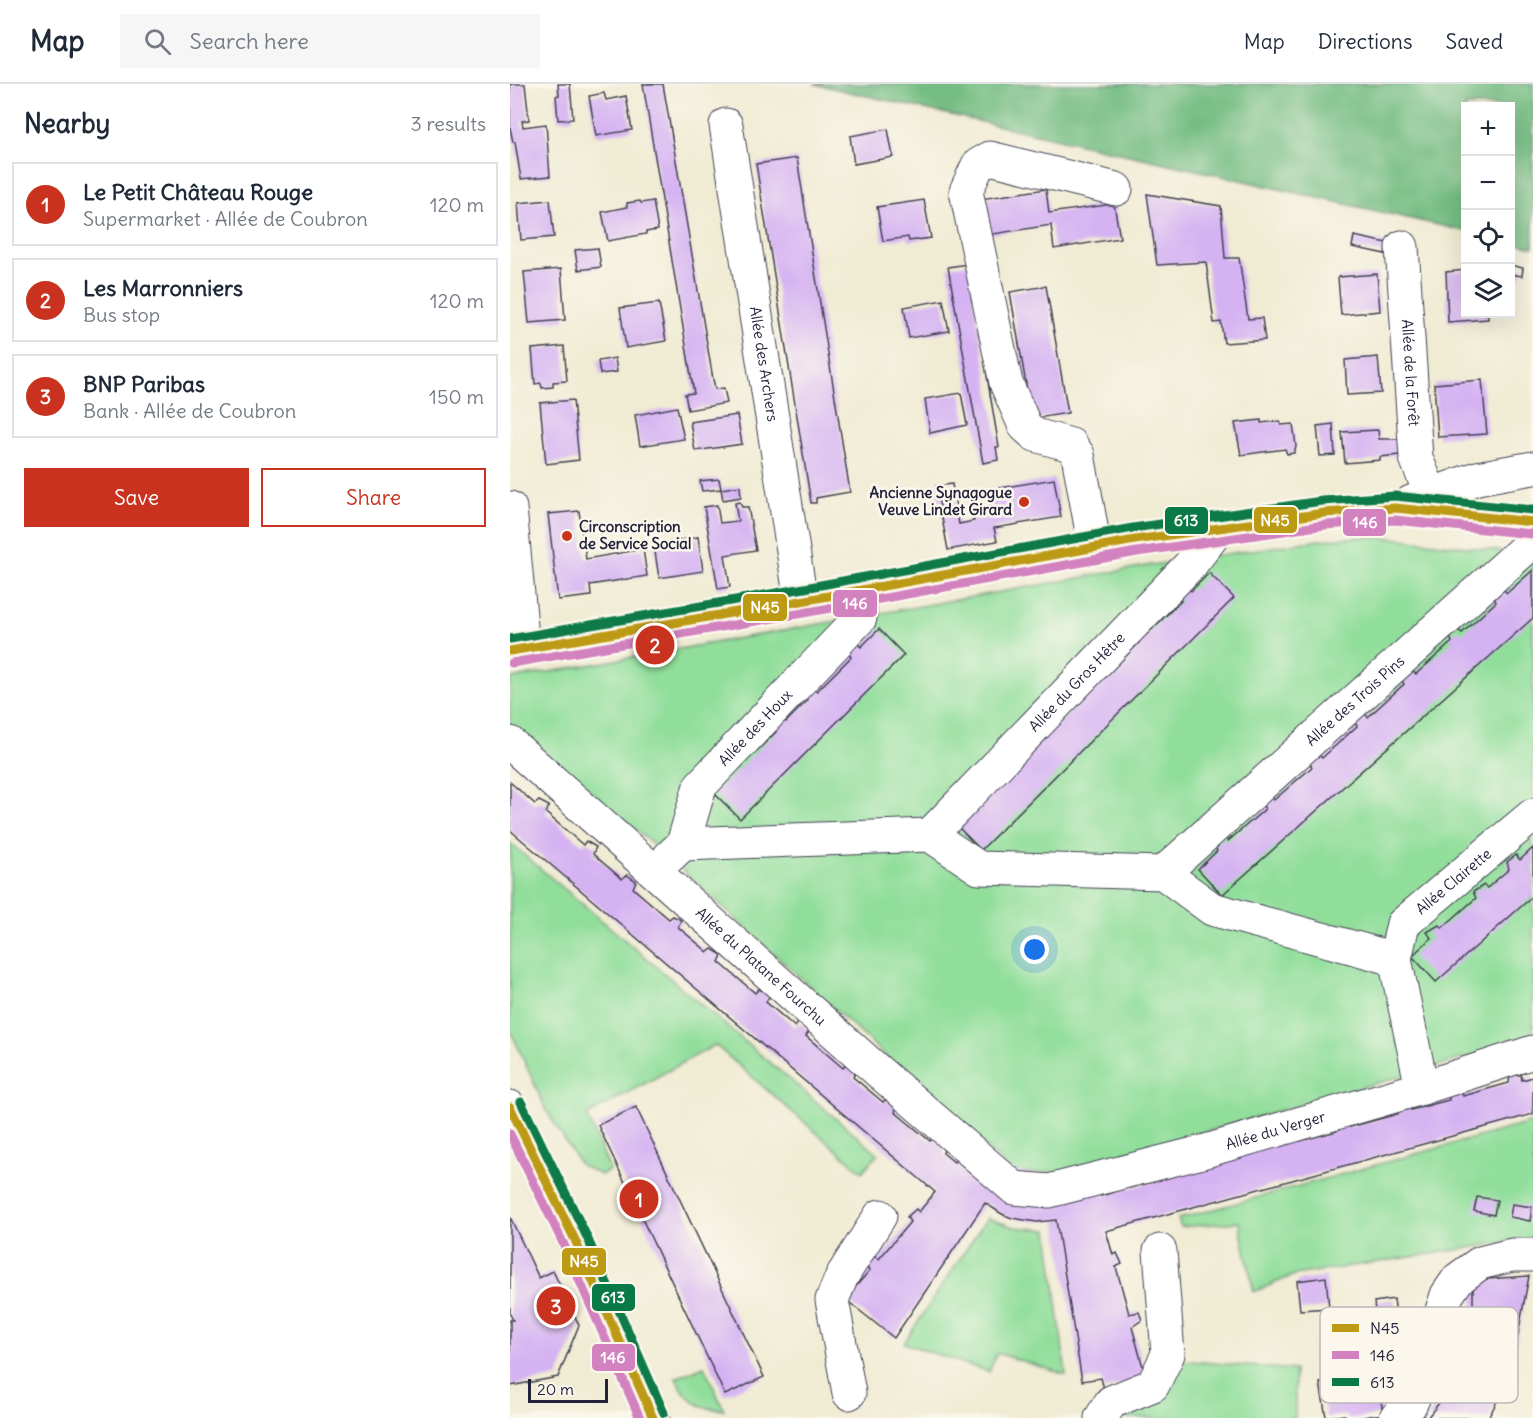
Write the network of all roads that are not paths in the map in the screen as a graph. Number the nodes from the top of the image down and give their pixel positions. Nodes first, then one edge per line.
1 (726, 125) dead end
2 (1116, 189) dead end
3 (1402, 248) dead end
4 (1533, 468) edge
5 (1431, 495) junction
6 (510, 508) edge
7 (1395, 508) junction
8 (1533, 522) edge
9 (1219, 528) junction
10 (1095, 548) junction
11 (860, 590) junction
12 (801, 601) junction
13 (516, 649) edge
14 (510, 743) edge
15 (1533, 815) edge
16 (930, 835) junction
17 (683, 844) junction
18 (655, 871) junction
19 (1163, 873) junction
20 (1395, 959) junction
21 (1533, 1052) edge
22 (1422, 1088) junction
23 (510, 1107) edge
24 (1014, 1188) joint
25 (880, 1216) dead end
26 (1160, 1251) dead end
27 (1533, 1255) edge
28 (1443, 1307) edge
29 (849, 1393) dead end
30 (1411, 1403) edge
31 (653, 1418) edge
32 (1101, 1418) edge
33 (1396, 1418) edge

1 - 12 street, Allée des Archers
2 - 10 street
3 - 5 street, Allée de la Forêt
4 - 5 street
5 - 7 street
6 - 13 street
7 - 8 street
7 - 9 street
8 - 19 street, Allée des Trois Pins
9 - 10 street
9 - 16 street, Allée du Gros Hêtre
10 - 11 street
11 - 12 street
11 - 17 street, Allée des Houx
12 - 13 street
14 - 18 street, Allée du Platane Fourchu
15 - 20 street, Allée Clairette
16 - 17 street
16 - 19 street
17 - 18 street, Allée des Houx
18 - 24 street, Allée du Platane Fourchu
19 - 20 street
20 - 22 street
21 - 22 street, Allée du Verger
22 - 24 street, Allée du Verger
23 - 31 street
25 - 29 street
26 - 32 street
27 - 28 street
30 - 33 street

